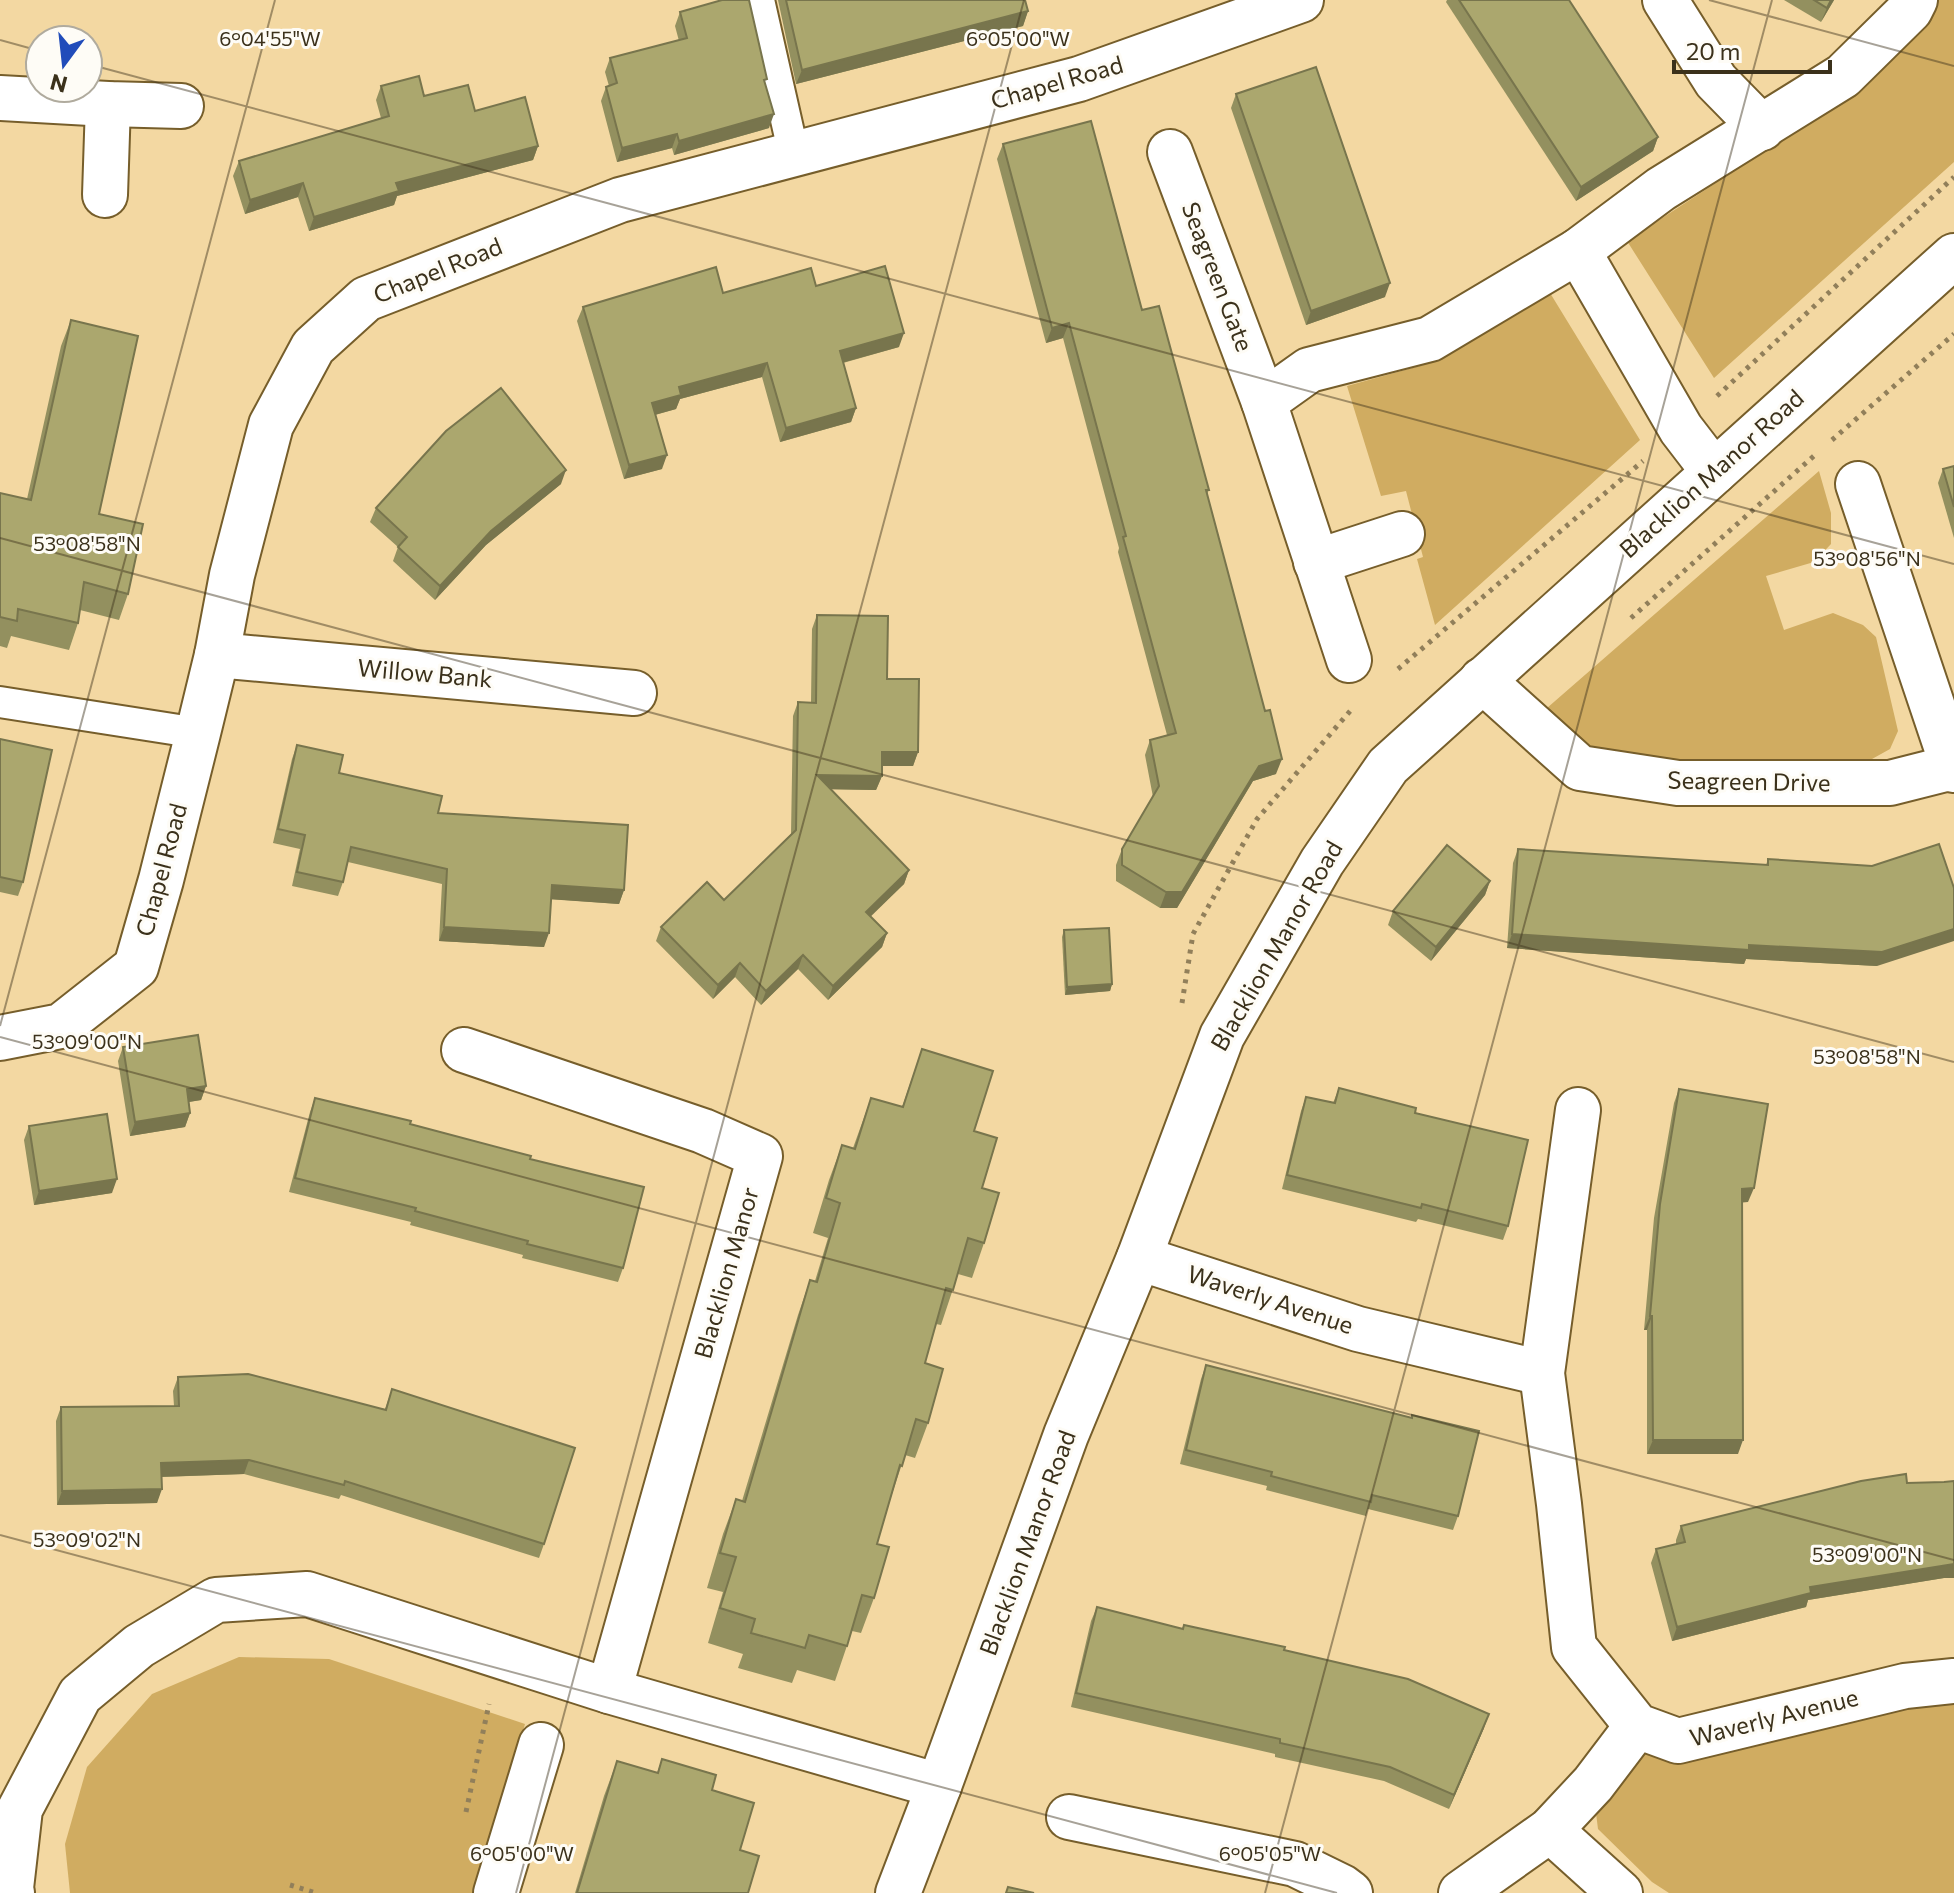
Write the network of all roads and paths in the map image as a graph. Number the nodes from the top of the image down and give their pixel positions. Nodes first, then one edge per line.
1 (759, 0) edge
2 (1301, 0) edge
3 (1665, 0) edge
4 (1915, 0) edge
5 (0, 98) edge
6 (108, 104) junction
7 (181, 106) dead end
8 (1762, 128) junction
9 (1170, 152) dead end
10 (794, 155) junction
11 (105, 195) dead end
12 (1578, 251) junction
13 (1954, 256) edge
14 (1264, 402) junction
15 (1714, 472) junction
16 (1858, 484) dead end
17 (1402, 534) dead end
18 (1316, 562) junction
19 (217, 655) junction
20 (1349, 660) dead end
21 (1482, 680) junction
22 (634, 693) dead end
23 (0, 702) edge
24 (198, 733) junction
25 (1954, 768) edge
26 (0, 1038) edge
27 (464, 1050) dead end
28 (1578, 1110) dead end
29 (1139, 1258) junction
30 (1542, 1373) junction
31 (499, 1656) junction
32 (1954, 1681) edge
33 (609, 1691) junction
34 (1637, 1726) junction
35 (541, 1745) dead end
36 (939, 1786) junction
37 (1069, 1817) dead end
38 (464, 1823) dead end
39 (1550, 1830) junction
40 (290, 1885) dead end
41 (12, 1893) edge
42 (316, 1893) edge
43 (496, 1893) edge
44 (898, 1893) edge
45 (1350, 1893) edge
46 (1461, 1893) edge
47 (1620, 1893) edge

1 - 10 lane
2 - 10 street, Chapel Road
3 - 8 street
4 - 8 street
5 - 6 street
6 - 7 street
6 - 11 street
8 - 12 street
9 - 14 street, Seagreen Gate
10 - 19 street, Chapel Road
12 - 14 street
12 - 15 street
13 - 15 street, Blacklion Manor Road
14 - 18 street, Seagreen Gate
15 - 21 street, Blacklion Manor Road
16 - 25 street, Seagreen Drive
17 - 18 street
18 - 20 street, Seagreen Gate
19 - 22 street, Willow Bank
19 - 24 street, Chapel Road
21 - 25 street, Seagreen Drive
21 - 29 street, Blacklion Manor Road
23 - 24 lane
24 - 26 street, Chapel Road
27 - 33 street, Blacklion Manor
28 - 30 street
29 - 30 street, Waverly Avenue
29 - 36 street, Blacklion Manor Road
30 - 34 street
31 - 33 street
31 - 38 path
31 - 41 street
32 - 34 street, Waverly Avenue
33 - 36 street
34 - 39 street
35 - 43 street
36 - 44 street, Blacklion Manor Road
37 - 45 street
39 - 46 street
39 - 47 street
40 - 42 path

